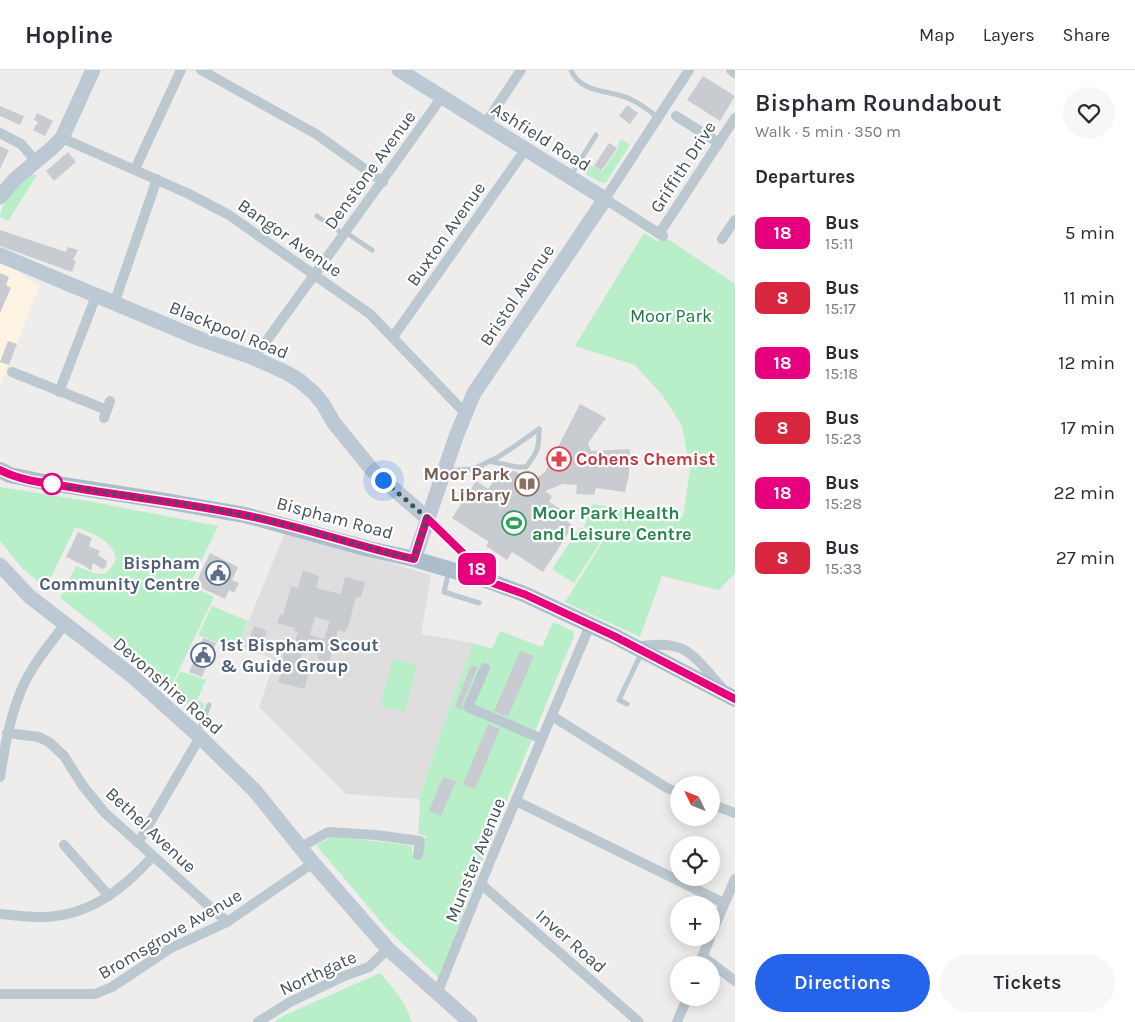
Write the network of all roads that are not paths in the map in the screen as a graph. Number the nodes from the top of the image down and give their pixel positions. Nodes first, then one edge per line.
1 (93, 70) edge
2 (181, 70) edge
3 (201, 70) edge
4 (399, 70) edge
5 (521, 70) edge
6 (571, 70) edge
7 (689, 70) edge
8 (730, 70) edge
9 (735, 73) edge
10 (441, 98) junction
11 (676, 116) dead end
12 (658, 118) junction
13 (735, 118) edge
14 (485, 124) junction
15 (0, 133) edge
16 (596, 135) dead end
17 (62, 138) junction
18 (719, 143) junction
19 (525, 150) junction
20 (36, 161) junction
21 (135, 169) junction
22 (569, 178) junction
23 (157, 179) junction
24 (383, 182) junction
25 (0, 197) edge
26 (605, 199) junction
27 (317, 216) dead end
28 (735, 220) edge
29 (344, 233) junction
30 (661, 235) joint
31 (722, 239) dead end
32 (372, 250) dead end
33 (0, 255) edge
34 (315, 274) junction
35 (96, 296) junction
36 (114, 304) junction
37 (393, 337) junction
38 (254, 358) junction
39 (12, 372) dead end
40 (59, 392) junction
41 (107, 410) dead end
42 (466, 413) junction
43 (489, 461) junction
44 (444, 472) junction
45 (3, 474) edge
46 (427, 518) junction
47 (414, 559) junction
48 (0, 565) edge
49 (450, 570) junction
50 (487, 581) junction
51 (479, 603) dead end
52 (65, 624) junction
53 (590, 625) junction
54 (640, 649) junction
55 (485, 668) dead end
56 (733, 698) edge
57 (627, 704) dead end
58 (209, 705) dead end
59 (552, 716) junction
60 (7, 733) junction
61 (199, 735) junction
62 (542, 739) junction
63 (0, 777) edge
64 (670, 789) edge
65 (516, 801) junction
66 (720, 807) edge
67 (735, 813) edge
68 (138, 843) junction
69 (64, 845) dead end
70 (301, 847) junction
71 (418, 855) dead end
72 (152, 856) junction
73 (313, 862) junction
74 (735, 879) edge
75 (482, 885) junction
76 (109, 896) junction
77 (724, 903) junction
78 (720, 913) edge
79 (0, 914) edge
80 (227, 922) junction
81 (388, 949) junction
82 (720, 972) edge
83 (735, 981) edge
84 (0, 994) edge
85 (437, 994) junction
86 (684, 1006) edge
87 (258, 1022) edge
88 (470, 1022) edge
89 (639, 1022) edge
90 (677, 1022) edge

1 - 17 street
2 - 21 street
3 - 24 street
4 - 10 street, Ashfield Road
5 - 14 street
6 - 12 lane
7 - 12 street, Bristol Avenue
8 - 9 street
10 - 14 street, Ashfield Road
10 - 24 street, Denstone Avenue
11 - 18 street
12 - 26 street, Bristol Avenue
13 - 18 street, Griffith Drive
14 - 19 street, Ashfield Road
15 - 20 street
16 - 22 lane
17 - 20 street
17 - 21 street, Bangor Avenue
18 - 30 street, Griffith Drive
19 - 22 street, Ashfield Road
19 - 37 street, Buxton Avenue
20 - 25 street
21 - 23 street, Bangor Avenue
22 - 26 street, Ashfield Road
23 - 34 street, Bangor Avenue
23 - 36 street
24 - 29 street, Denstone Avenue
26 - 30 street, Ashfield Road
26 - 42 street, Bristol Avenue
27 - 29 lane
28 - 31 street
29 - 32 lane
29 - 34 street, Denstone Avenue
33 - 35 street, Blackpool Road
34 - 37 street, Bangor Avenue
34 - 38 street, Denstone Avenue
35 - 36 street, Blackpool Road
35 - 40 street
36 - 38 street, Blackpool Road
37 - 42 street, Bangor Avenue
38 - 46 street, Blackpool Road
39 - 40 street
40 - 41 street
42 - 44 street, Bristol Avenue
43 - 43 lane
43 - 44 lane
44 - 46 street, Bristol Avenue
45 - 47 main road, Bispham Road
46 - 47 street, Bristol Avenue
46 - 50 street, Blackpool Road
47 - 49 main road, Bispham Road
48 - 52 street, Devonshire Road
49 - 50 main road, Bispham Road
49 - 51 lane
50 - 53 main road, Bispham Road
52 - 60 street
52 - 61 street, Devonshire Road
53 - 54 main road, Bispham Road
53 - 59 street, Munster Avenue
54 - 56 main road, Bispham Road
54 - 57 lane
55 - 62 street
58 - 61 lane
59 - 62 street, Munster Avenue
59 - 64 street
60 - 63 street
60 - 68 street, Bethel Avenue
61 - 68 street
61 - 70 street, Devonshire Road
62 - 65 street, Munster Avenue
65 - 75 street, Munster Avenue
65 - 77 street
66 - 67 street
68 - 72 street, Bethel Avenue
69 - 76 street
70 - 71 street
70 - 73 street, Devonshire Road
72 - 76 street
72 - 80 street, Bethel Avenue
73 - 80 street, Bromsgrove Avenue
73 - 81 street, Devonshire Road
74 - 77 street
75 - 85 street, Munster Avenue
75 - 89 street, Inver Road
76 - 79 street
77 - 78 street
80 - 84 street, Bromsgrove Avenue
81 - 85 street, Devonshire Road
81 - 87 street, Northgate
82 - 83 street
85 - 88 street, Devonshire Road
86 - 90 street

